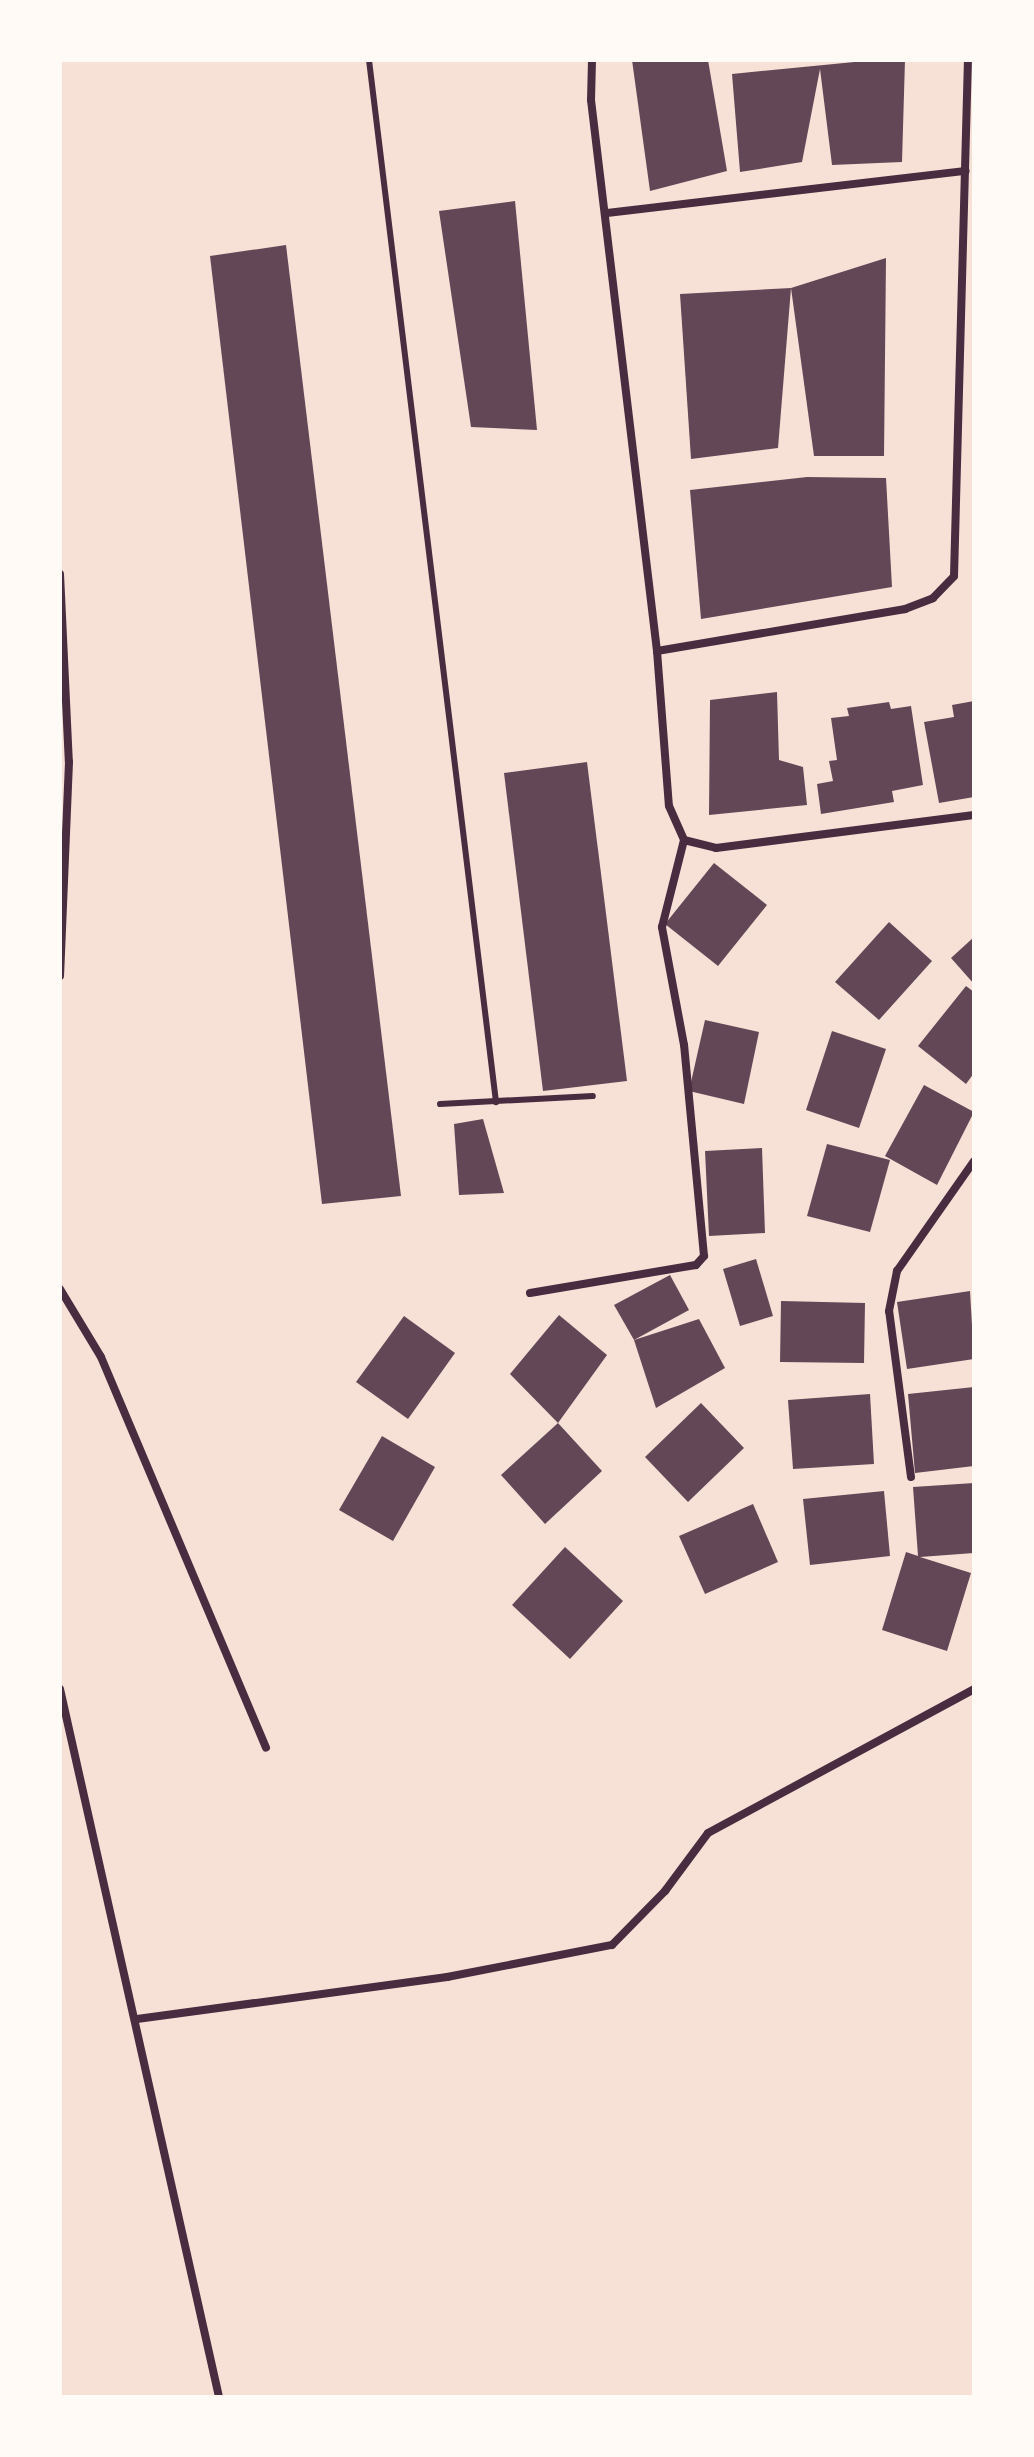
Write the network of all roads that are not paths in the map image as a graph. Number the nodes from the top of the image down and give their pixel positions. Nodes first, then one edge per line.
1 (369, 60) edge
2 (592, 60) edge
3 (968, 60) edge
4 (966, 171) junction
5 (607, 213) junction
6 (60, 574) edge
7 (657, 651) junction
8 (64, 764) edge
9 (974, 815) edge
10 (684, 840) junction
11 (60, 976) edge
12 (593, 1096) dead end
13 (496, 1102) junction
14 (440, 1104) dead end
15 (974, 1161) edge
16 (60, 1289) edge
17 (530, 1293) dead end
18 (911, 1477) dead end
19 (60, 1689) edge
20 (974, 1689) edge
21 (266, 1748) dead end
22 (137, 2019) junction
23 (219, 2397) edge

1 - 13 lane
2 - 5 street
3 - 4 street
4 - 5 street
4 - 7 street
5 - 7 street
6 - 8 street
7 - 10 street
8 - 11 street
9 - 10 street
10 - 17 street
12 - 13 lane
13 - 14 lane
15 - 18 street
16 - 21 street
19 - 22 street
20 - 22 street
22 - 23 street

